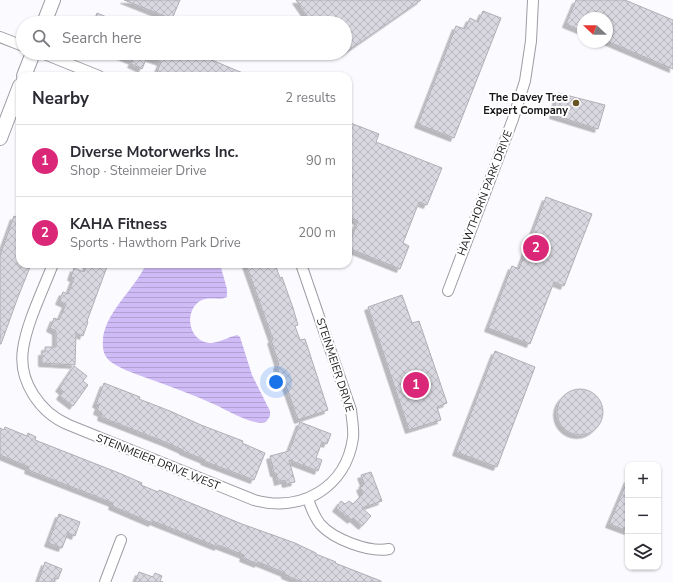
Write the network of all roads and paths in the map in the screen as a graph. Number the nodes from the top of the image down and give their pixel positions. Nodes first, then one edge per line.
1 (53, 0) edge
2 (533, 0) edge
3 (47, 16) edge
4 (0, 37) edge
5 (16, 43) edge
6 (30, 60) edge
7 (59, 60) edge
8 (26, 72) edge
9 (89, 72) edge
10 (16, 96) edge
11 (0, 138) edge
12 (51, 268) edge
13 (302, 268) edge
14 (448, 291) dead end
15 (308, 499) junction
16 (121, 540) dead end
17 (389, 549) dead end
18 (105, 582) edge

1 - 3 main road
2 - 14 street, HAWTHORN PARK DRIVE
4 - 5 street
6 - 8 main road
7 - 9 street
10 - 11 main road
12 - 15 street, STEINMEIER DRIVE WEST
13 - 15 street, STEINMEIER DRIVE
15 - 17 street
16 - 18 street

